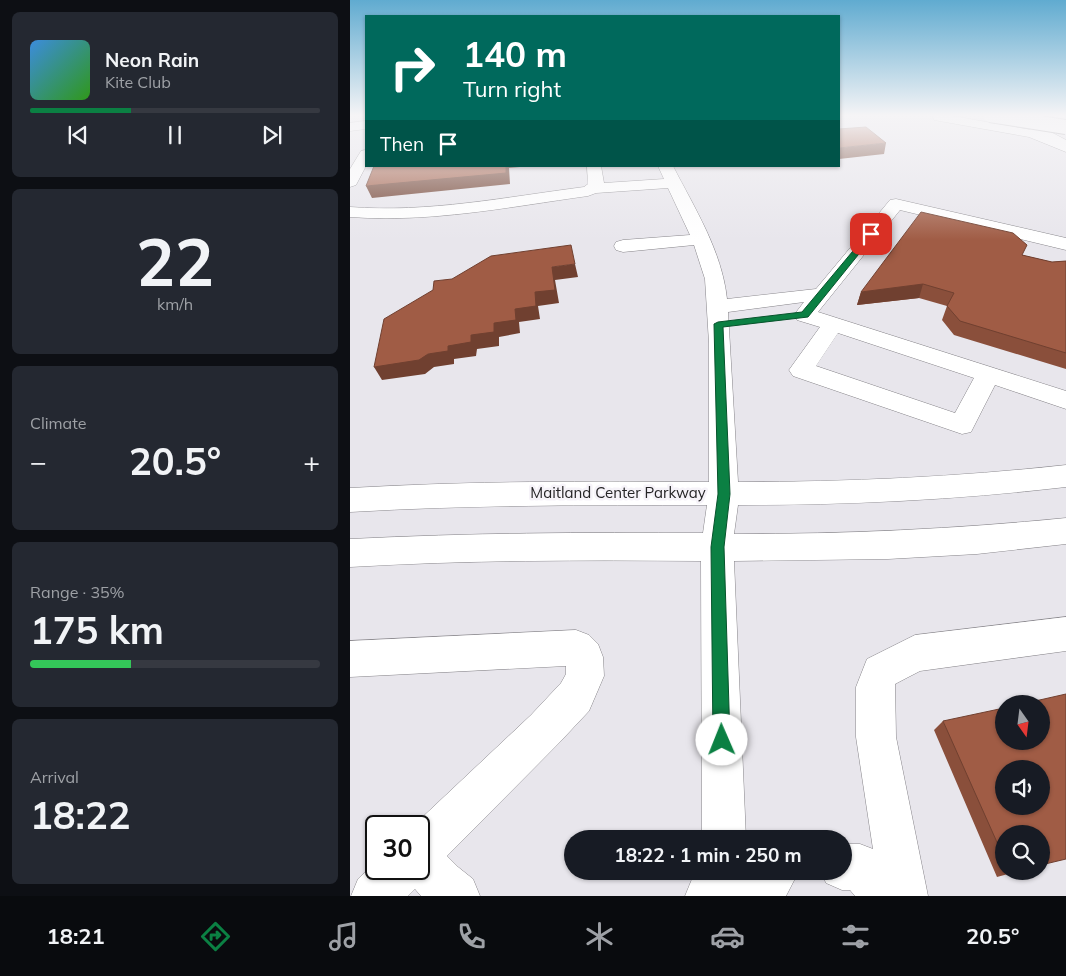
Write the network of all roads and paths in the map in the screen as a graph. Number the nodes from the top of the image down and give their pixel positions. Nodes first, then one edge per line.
1 (364, 157) edge
2 (594, 167) edge
3 (670, 174) edge
4 (350, 182) edge
5 (595, 188) junction
6 (350, 212) edge
7 (1042, 238) junction
8 (701, 239) junction
9 (1066, 244) edge
10 (623, 246) dead end
11 (1066, 252) edge
12 (822, 294) junction
13 (805, 315) junction
14 (718, 316) junction
15 (844, 328) junction
16 (988, 374) junction
17 (1066, 400) edge
18 (1066, 476) edge
19 (724, 494) junction
20 (350, 500) edge
21 (1063, 536) edge
22 (717, 547) junction
23 (350, 552) edge
24 (1066, 634) edge
25 (350, 659) edge
26 (724, 830) edge
27 (430, 841) edge
28 (852, 867) edge
29 (430, 871) edge
30 (391, 880) edge
31 (374, 896) edge
32 (456, 896) edge
33 (895, 896) edge

1 - 4 main road
2 - 5 main road
3 - 5 main road
3 - 8 main road
5 - 6 main road
7 - 9 main road
7 - 11 main road
7 - 12 main road
8 - 10 main road
8 - 14 main road
12 - 13 main road
12 - 14 main road
13 - 14 main road
13 - 15 main road
14 - 19 main road
15 - 16 main road
15 - 16 main road
16 - 17 main road
18 - 19 main road, Maitland Center Parkway
19 - 20 main road, Maitland Center Parkway
19 - 22 main road
21 - 22 main road
22 - 23 main road
22 - 26 main road
24 - 33 main road
25 - 27 main road
28 - 33 main road
29 - 32 main road
30 - 31 main road

